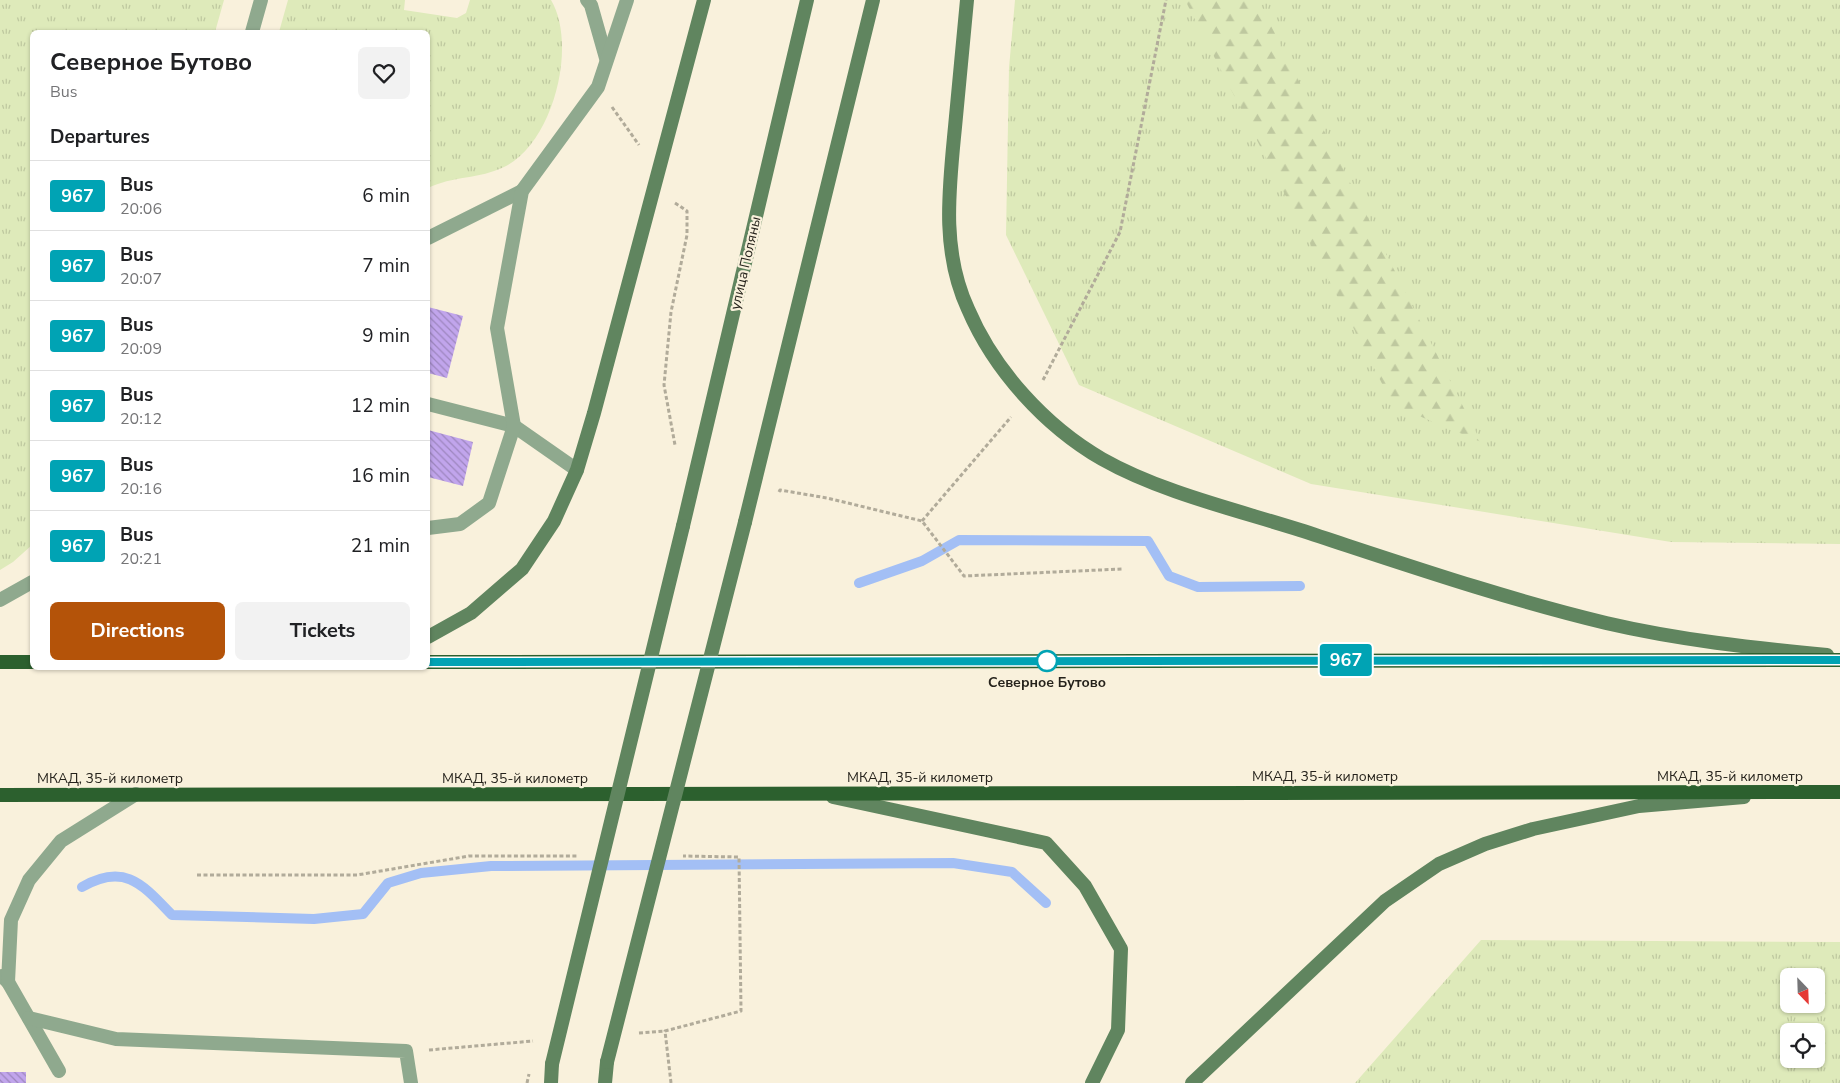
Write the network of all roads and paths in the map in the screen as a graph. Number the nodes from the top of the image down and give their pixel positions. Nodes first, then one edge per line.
1 (261, 0) edge
2 (587, 0) edge
3 (627, 0) edge
4 (704, 0) edge
5 (807, 0) edge
6 (873, 0) edge
7 (966, 0) edge
8 (1166, 0) edge
9 (253, 30) edge
10 (606, 58) junction
11 (598, 87) junction
12 (658, 172) junction
13 (522, 191) junction
14 (430, 237) edge
15 (1027, 398) junction
16 (430, 405) edge
17 (514, 426) junction
18 (674, 453) dead end
19 (576, 470) junction
20 (780, 490) dead end
21 (922, 521) junction
22 (430, 528) edge
23 (1122, 569) dead end
24 (30, 583) edge
25 (0, 600) edge
26 (430, 636) edge
27 (1840, 658) edge
28 (0, 662) edge
29 (30, 662) edge
30 (430, 662) edge
31 (1807, 792) junction
32 (1840, 792) edge
33 (817, 793) junction
34 (0, 794) edge
35 (136, 794) junction
36 (579, 856) dead end
37 (679, 856) dead end
38 (197, 874) dead end
39 (3, 979) edge
40 (29, 1018) junction
41 (59, 1071) dead end
42 (411, 1083) edge
43 (551, 1083) edge
44 (605, 1083) edge
45 (670, 1083) edge
46 (1092, 1083) edge
47 (1192, 1083) edge

1 - 9 street
2 - 10 street
3 - 10 street
4 - 12 main road
5 - 43 main road, улица Поляны, bridge
6 - 44 main road, bridge
7 - 15 main road
8 - 15 path
10 - 11 street
11 - 12 path
11 - 13 street
12 - 18 path
12 - 19 main road
13 - 14 street
13 - 17 street
15 - 21 path
15 - 27 main road
16 - 17 street
17 - 19 street
17 - 22 street
19 - 26 main road
20 - 21 path
21 - 23 path
24 - 25 street
27 - 30 highway
28 - 29 highway
31 - 32 highway, МКАД, 35-й километр
31 - 33 highway, МКАД, 35-й километр
31 - 47 main road
33 - 35 highway, МКАД, 35-й километр
33 - 46 main road
34 - 35 highway, МКАД, 35-й километр
35 - 39 street
36 - 38 path
37 - 45 path
39 - 40 street
40 - 41 street
40 - 42 street

